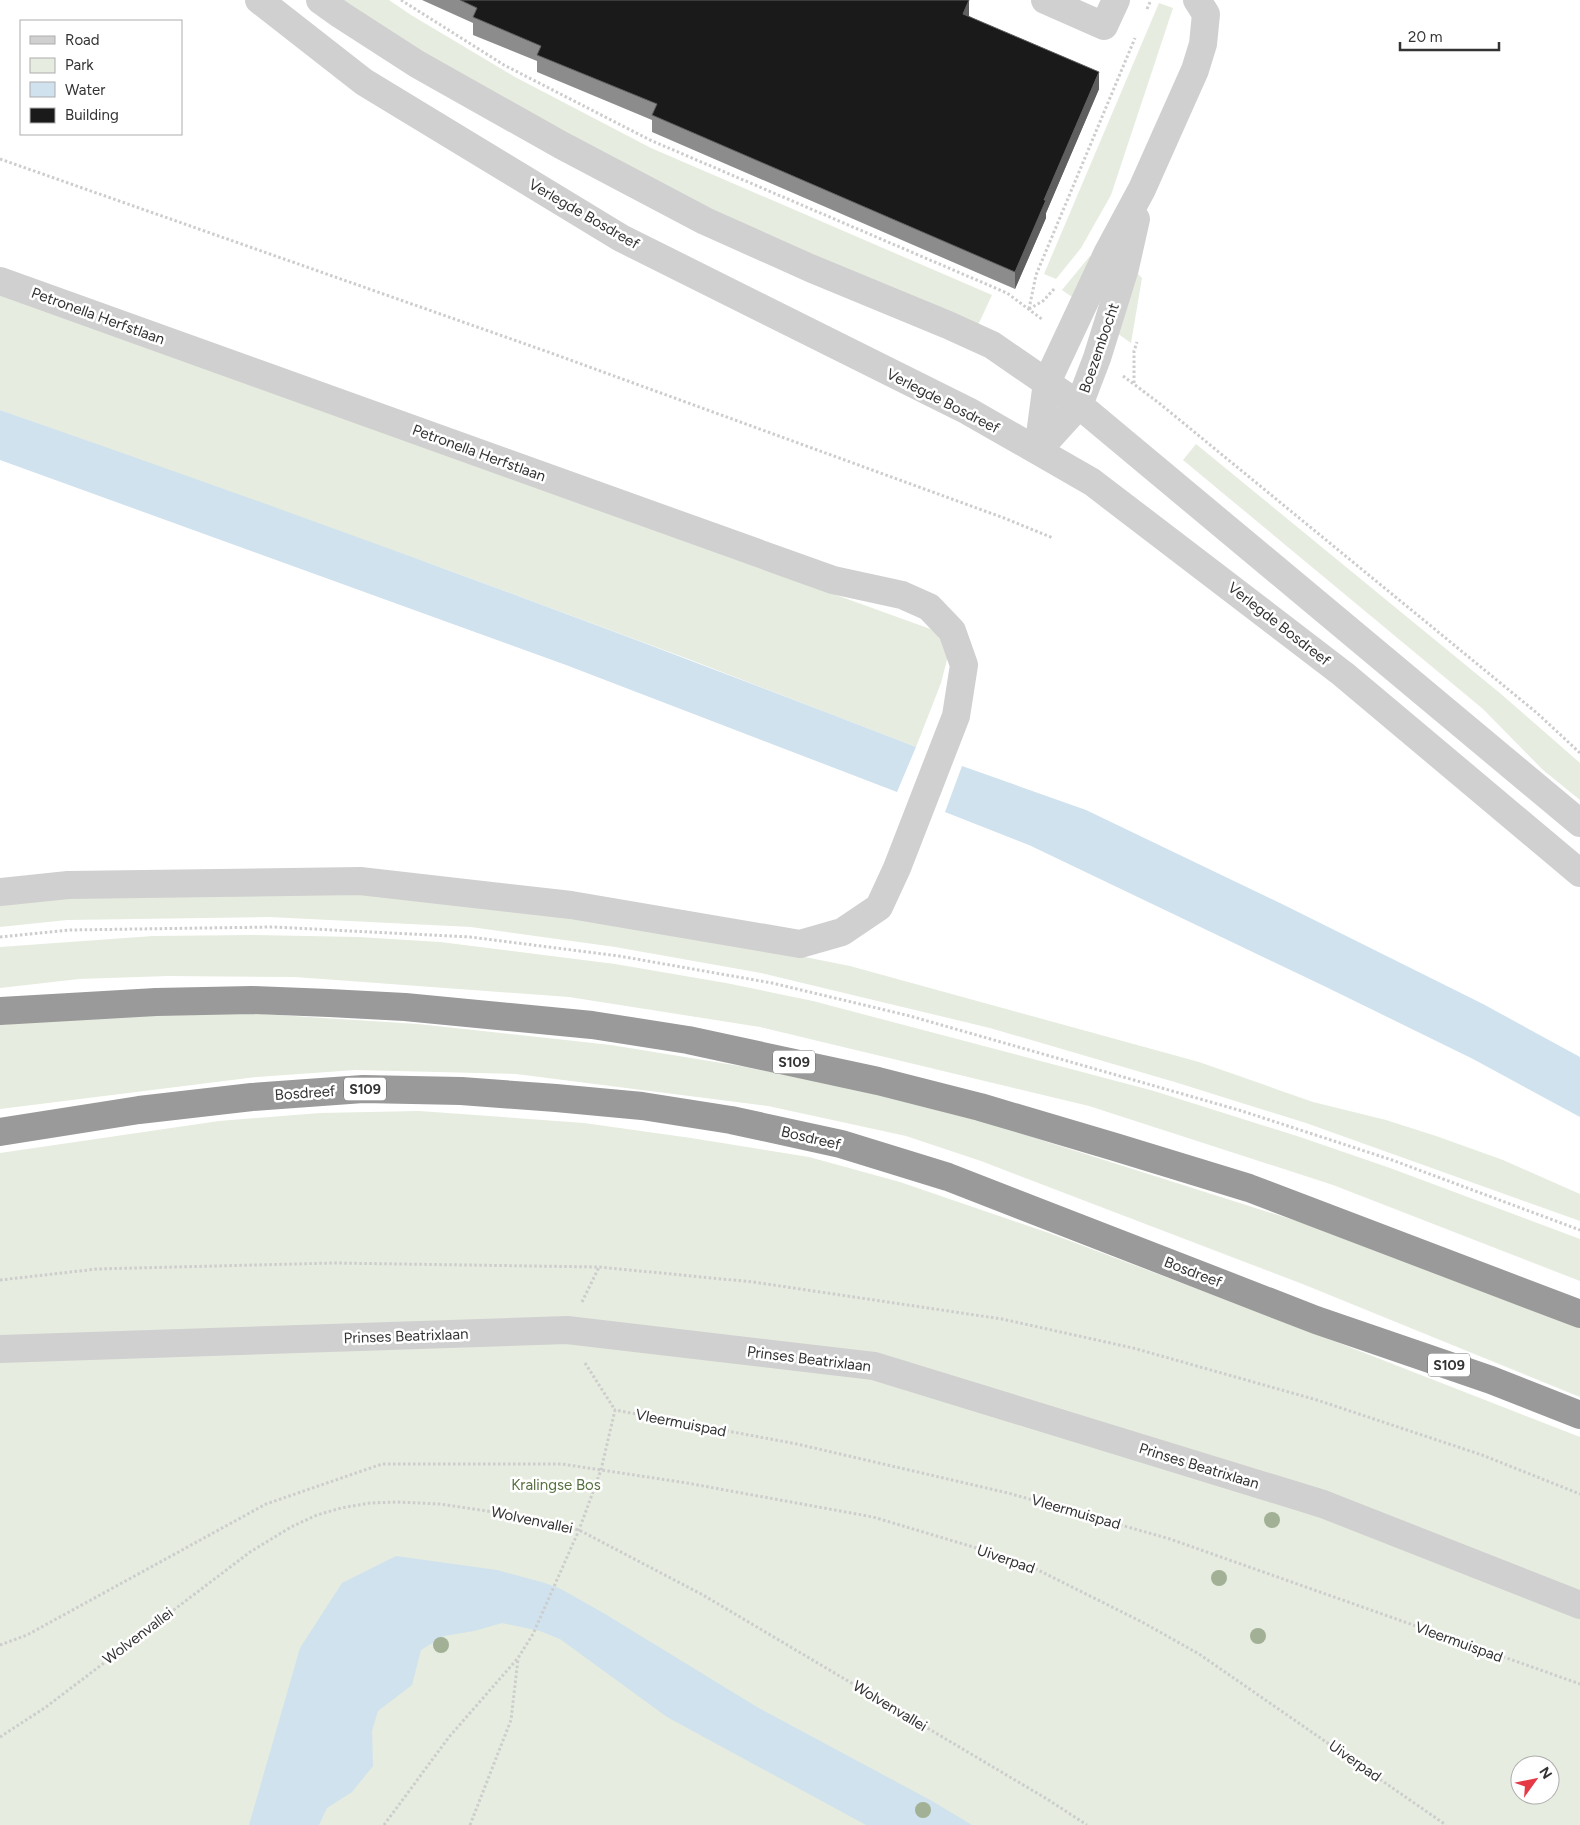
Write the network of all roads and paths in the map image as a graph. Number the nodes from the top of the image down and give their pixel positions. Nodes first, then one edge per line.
1 (259, 0) edge
2 (320, 0) edge
3 (400, 0) edge
4 (1045, 0) edge
5 (1116, 0) edge
6 (1151, 0) edge
7 (1197, 0) edge
8 (1147, 9) dead end
9 (1136, 37) dead end
10 (0, 159) edge
11 (1142, 189) junction
12 (0, 281) edge
13 (1047, 382) junction
14 (1134, 384) dead end
15 (1079, 405) junction
16 (1038, 450) junction
17 (1053, 538) dead end
18 (1580, 753) edge
19 (1580, 823) edge
20 (1580, 873) edge
21 (0, 892) edge
22 (0, 937) edge
23 (0, 1011) edge
24 (0, 1132) edge
25 (1580, 1230) edge
26 (0, 1280) edge
27 (1580, 1314) edge
28 (567, 1330) junction
29 (0, 1350) edge
30 (615, 1410) junction
31 (1580, 1415) edge
32 (601, 1470) junction
33 (1580, 1494) edge
34 (579, 1530) junction
35 (1580, 1605) edge
36 (0, 1645) edge
37 (518, 1658) junction
38 (1580, 1684) edge
39 (0, 1737) edge
40 (384, 1825) edge
41 (470, 1825) edge
42 (1087, 1825) edge
43 (1446, 1825) edge

1 - 16 street, Verlegde Bosdreef
2 - 13 street
3 - 9 path
4 - 5 street
6 - 8 path
7 - 11 street, Boezembocht
10 - 17 path
11 - 13 street, Boezembocht
11 - 15 street, Boezembocht
12 - 21 street, Petronella Herfstlaan
13 - 15 street
13 - 16 street, Boezembocht
14 - 18 path
15 - 16 street, Boezembocht
15 - 19 street
16 - 20 street, Verlegde Bosdreef
22 - 25 path
23 - 27 highway, S109
24 - 31 highway, Bosdreef / S109
26 - 33 path
28 - 29 street, Prinses Beatrixlaan
28 - 30 path
28 - 35 street, Prinses Beatrixlaan
30 - 32 path, Vleermuispad
30 - 38 path, Vleermuispad
32 - 34 path
32 - 36 path, Uiverpad
32 - 43 path, Uiverpad
34 - 37 path
34 - 39 path, Wolvenvallei
34 - 42 path, Wolvenvallei
37 - 40 path
37 - 41 path

